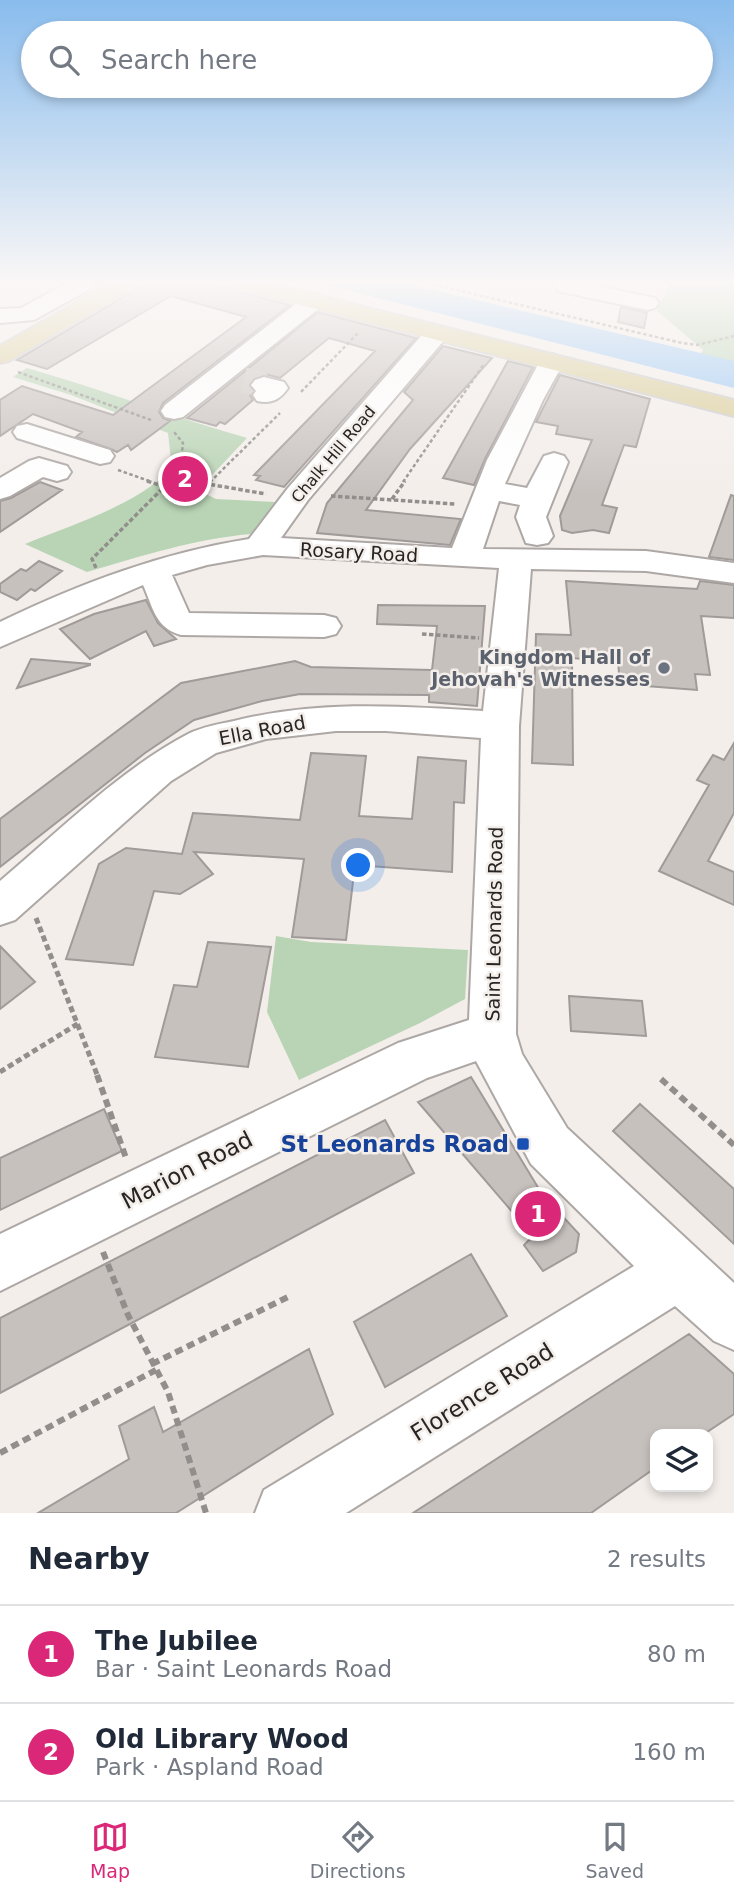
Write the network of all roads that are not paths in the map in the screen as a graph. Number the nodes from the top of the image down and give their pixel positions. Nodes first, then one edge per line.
1 (23, 354) edge
2 (286, 354) edge
3 (419, 354) edge
4 (517, 354) edge
5 (551, 362) junction
6 (8, 364) edge
7 (734, 408) edge
8 (168, 421) road end
9 (27, 432) dead end
10 (68, 446) junction
11 (100, 456) road end
12 (554, 461) dead end
13 (0, 491) edge
14 (486, 498) junction
15 (537, 499) junction
16 (263, 546) junction
17 (527, 548) junction
18 (466, 558) junction
19 (153, 570) junction
20 (734, 573) edge
21 (324, 626) dead end
22 (0, 636) edge
23 (500, 726) junction
24 (8, 900) edge
25 (492, 1034) junction
26 (0, 1263) edge
27 (674, 1267) junction
28 (734, 1321) edge
29 (287, 1513) edge

1 - 6 main road
2 - 8 street
3 - 16 street, Chalk Hill Road
4 - 5 main road
5 - 7 main road
5 - 14 street
9 - 10 street
10 - 11 street
10 - 13 street
12 - 15 street
14 - 15 street
14 - 18 street
15 - 17 street, Saint Leonards Road
16 - 18 street, Rosary Road
16 - 19 street, Rosary Road
17 - 18 street, Rosary Road
17 - 20 street, Rosary Road
17 - 23 street, Saint Leonards Road
19 - 21 street
19 - 22 street, Rosary Road
23 - 24 street, Ella Road
23 - 25 street, Saint Leonards Road
25 - 26 street, Marion Road
25 - 27 street, Saint Leonards Road
27 - 28 street, Saint Leonards Road
27 - 29 street, Florence Road

